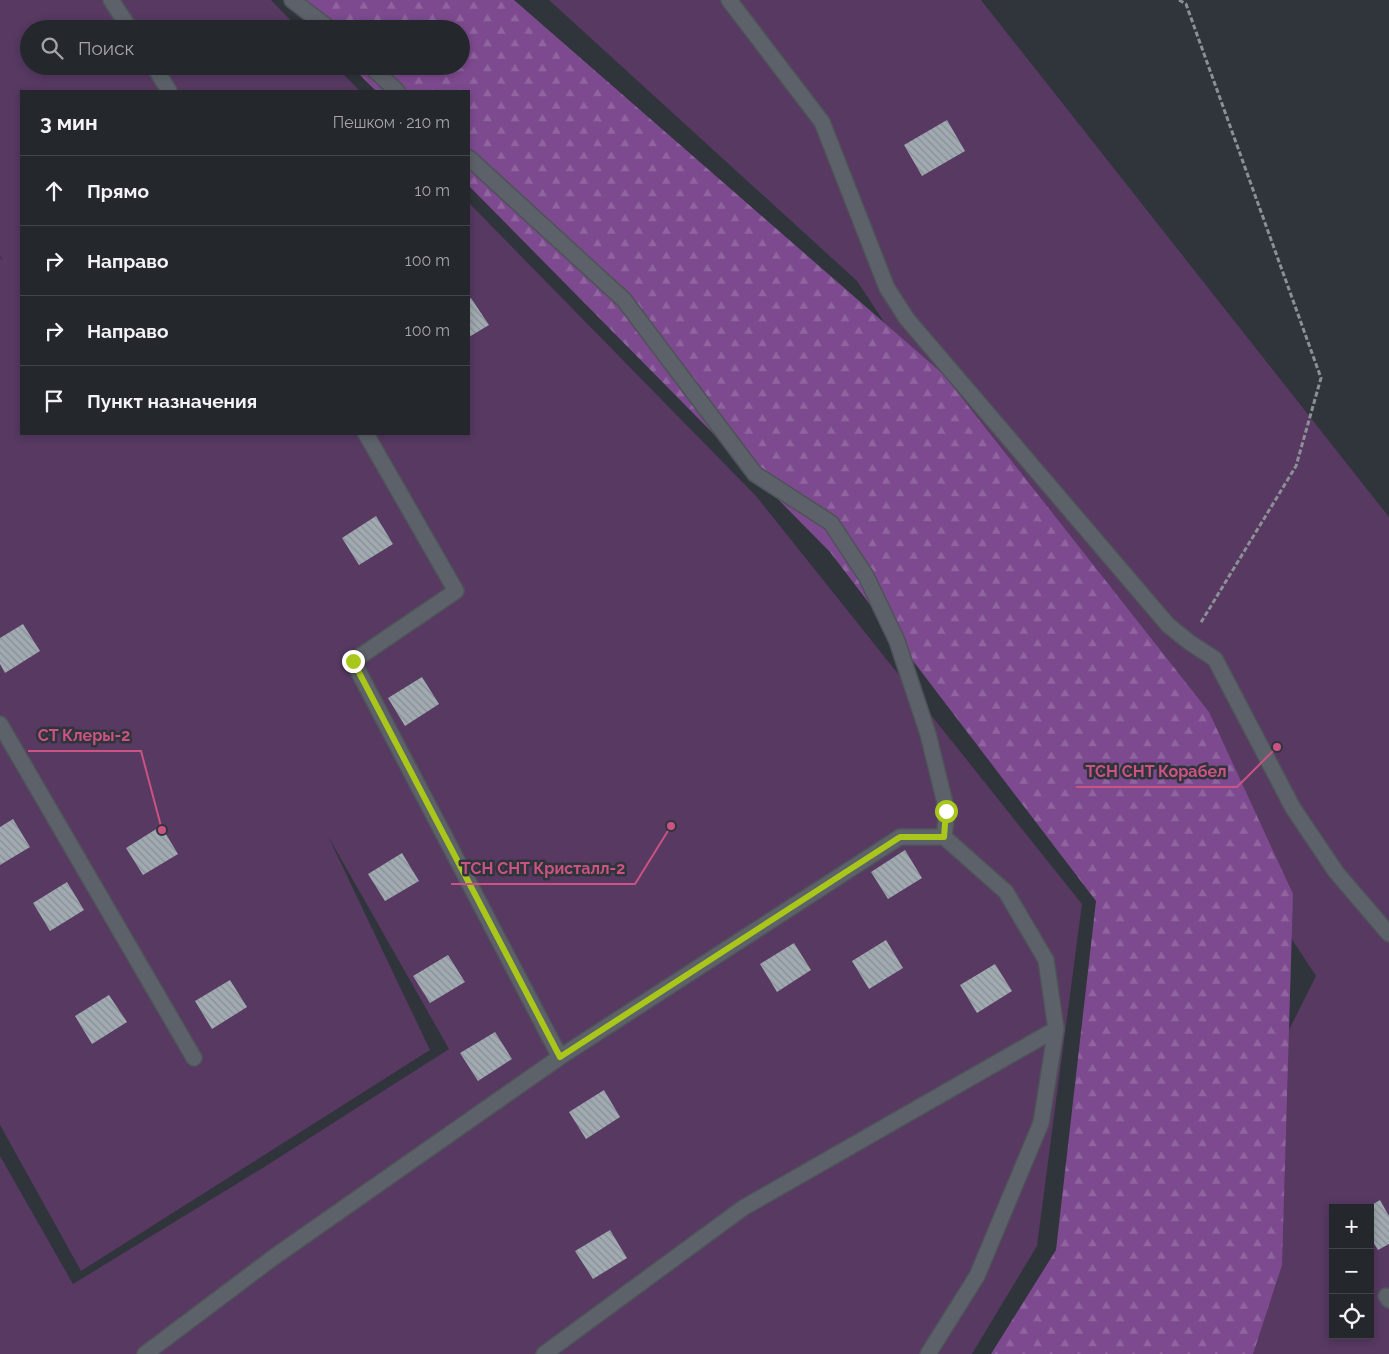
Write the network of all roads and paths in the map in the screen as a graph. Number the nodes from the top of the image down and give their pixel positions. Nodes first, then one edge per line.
1 (112, 0) edge
2 (292, 0) edge
3 (730, 0) edge
4 (1179, 0) edge
5 (124, 20) edge
6 (318, 20) edge
7 (159, 75) edge
8 (380, 75) edge
9 (168, 90) edge
10 (396, 90) edge
11 (470, 159) edge
12 (367, 435) edge
13 (1189, 642) junction
14 (0, 724) edge
15 (944, 837) junction
16 (1389, 934) edge
17 (1056, 1029) junction
18 (560, 1057) junction
19 (194, 1058) dead end
20 (145, 1354) edge
21 (544, 1354) edge
22 (928, 1354) edge

1 - 5 street
2 - 6 street
3 - 13 street
4 - 13 path
7 - 9 street
8 - 10 street
11 - 15 street
12 - 18 street
13 - 16 street
14 - 19 street
15 - 17 street
15 - 18 street
17 - 21 street
17 - 22 street
18 - 20 street

